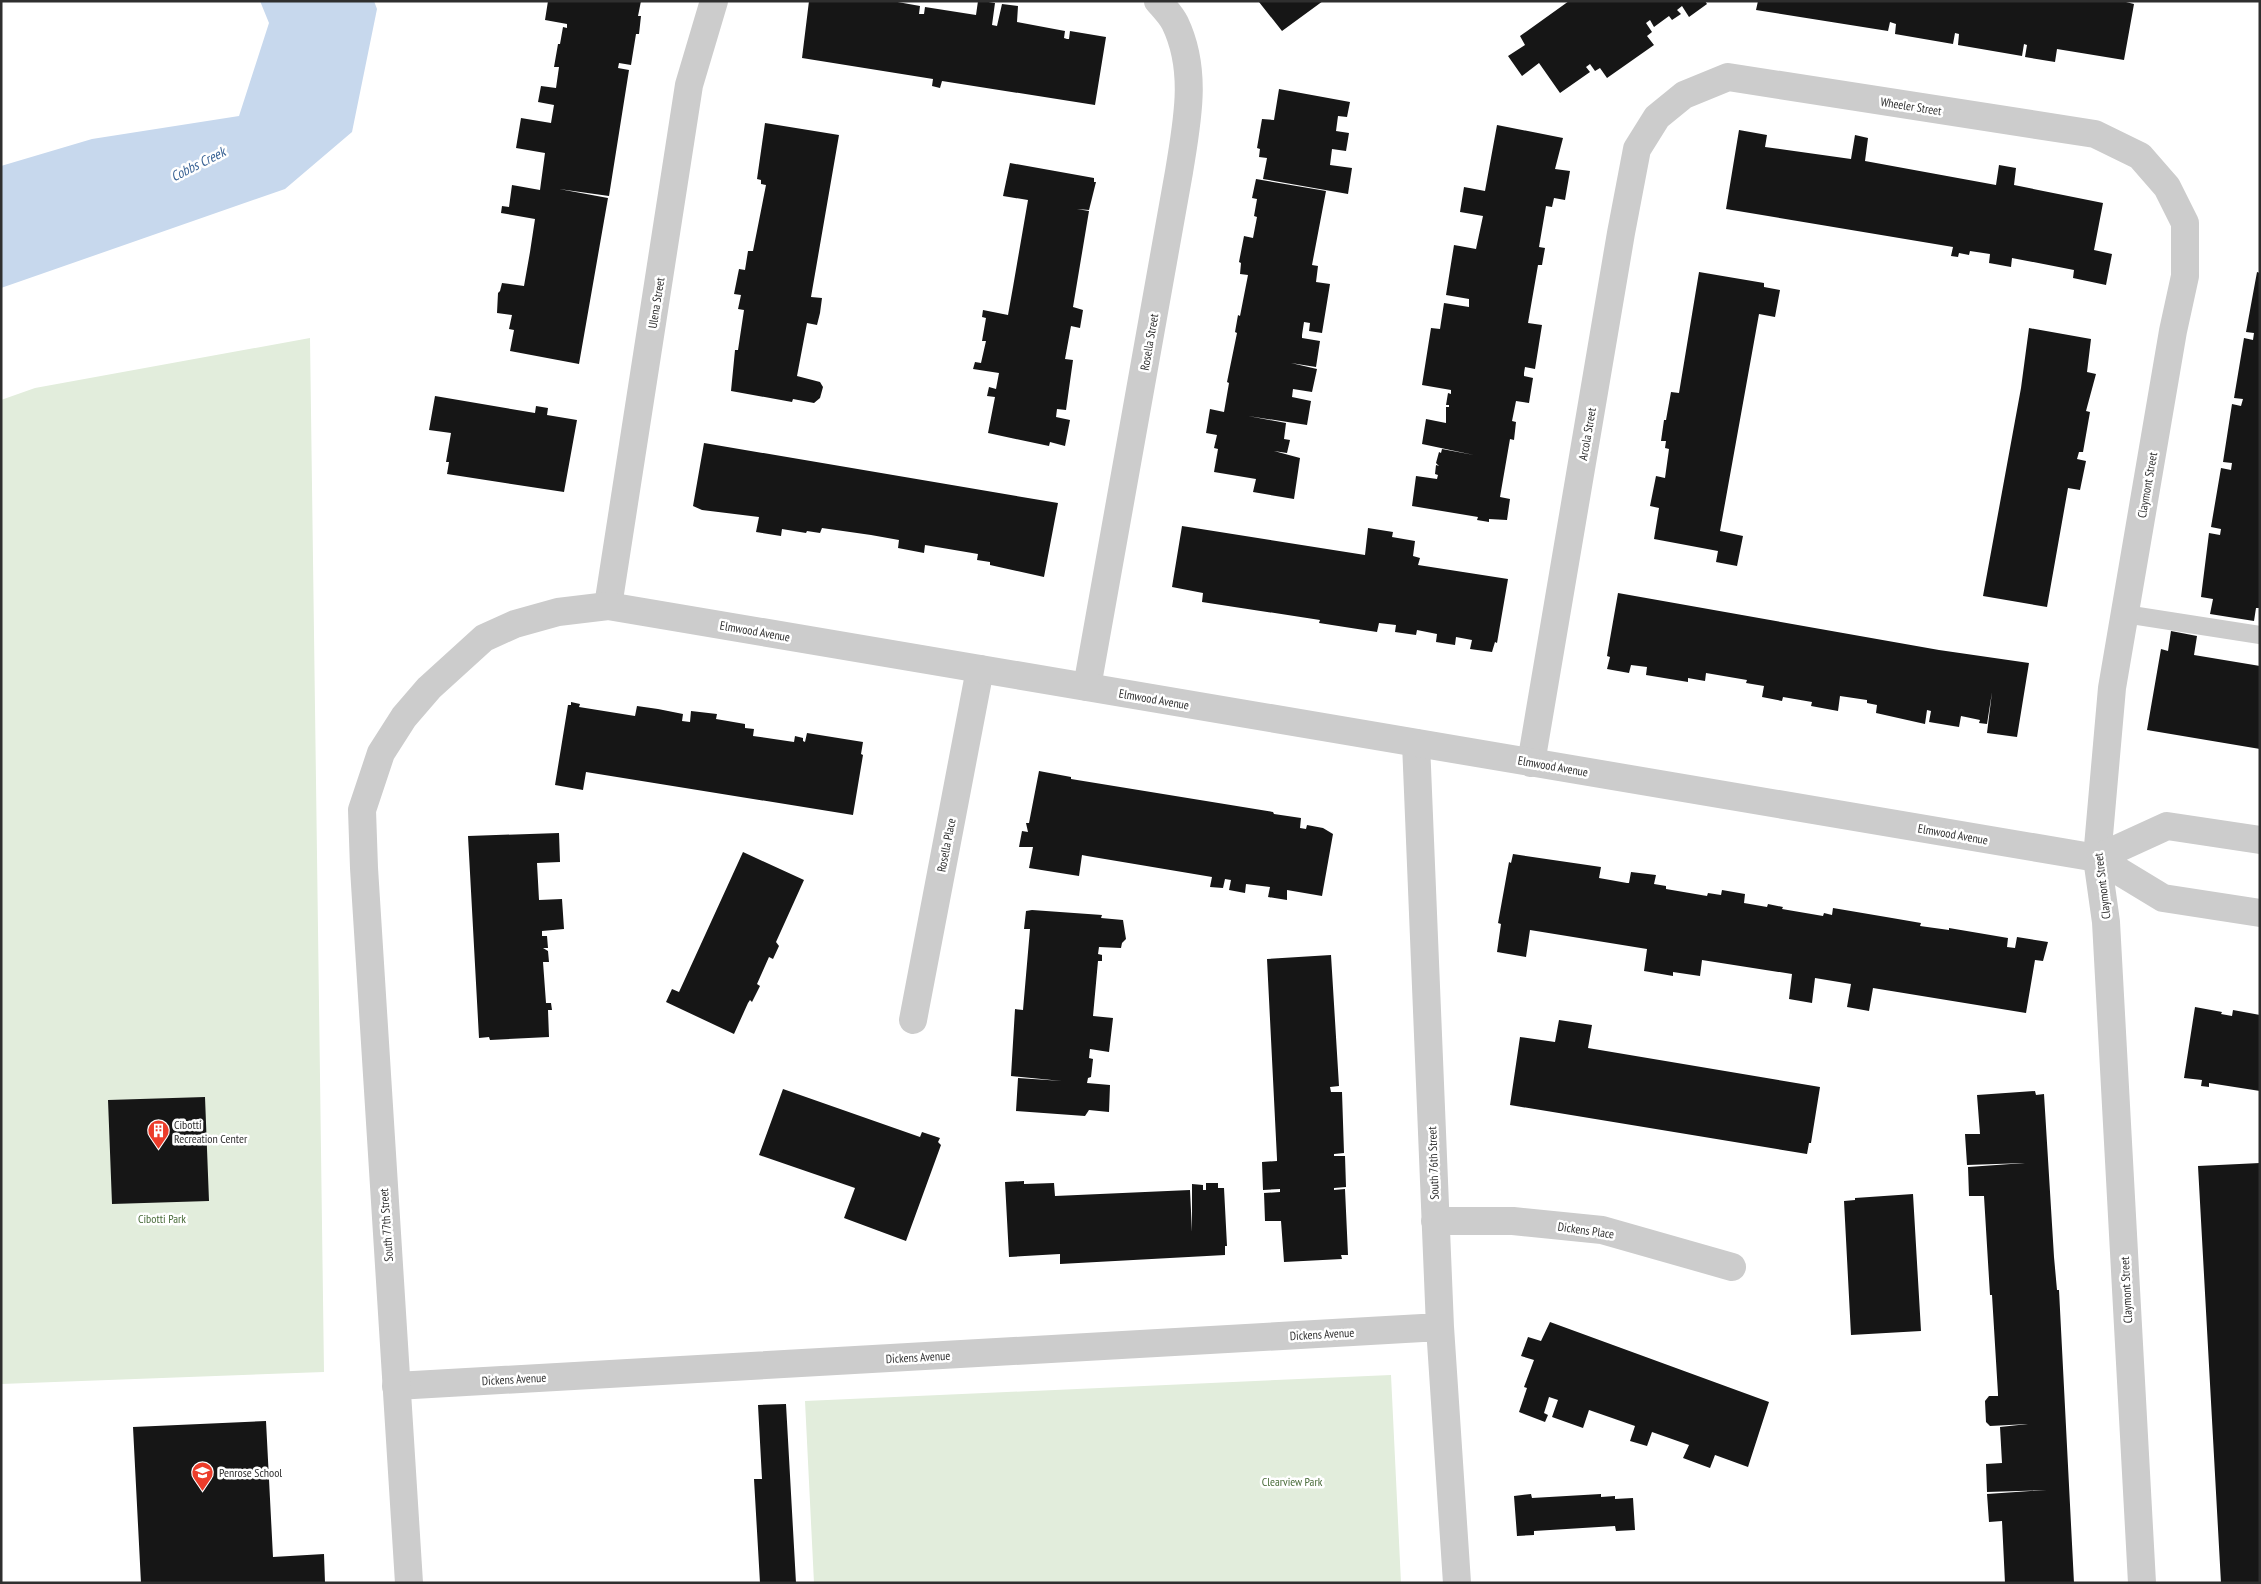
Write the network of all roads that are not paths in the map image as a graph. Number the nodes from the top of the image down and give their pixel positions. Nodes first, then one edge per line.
1 (714, 1) edge
2 (1158, 1) edge
3 (1661, 113) joint
4 (2156, 174) joint
5 (608, 606) junction
6 (2125, 614) junction
7 (2260, 635) edge
8 (980, 669) junction
9 (1087, 688) junction
10 (1416, 743) junction
11 (1531, 763) junction
12 (2260, 840) edge
13 (2097, 858) junction
14 (364, 868) joint
15 (2260, 913) edge
16 (913, 1020) dead end
17 (1435, 1221) junction
18 (1732, 1267) dead end
19 (1440, 1327) junction
20 (396, 1386) junction
21 (408, 1583) edge
22 (1457, 1583) edge
23 (2142, 1583) edge

1 - 5 street, Ulena Street
2 - 9 street, Rosella Street
3 - 4 street, Wheeler Street
3 - 11 street, Arcola Street
4 - 6 street, Claymont Street
5 - 8 street, Elmwood Avenue
5 - 14 street, Elmwood Avenue
6 - 7 lane
6 - 13 street, Claymont Street
8 - 9 street, Elmwood Avenue
8 - 16 street, Rosella Place
9 - 10 street, Elmwood Avenue
10 - 11 street, Elmwood Avenue
10 - 17 street, South 76th Street
11 - 13 street, Elmwood Avenue
12 - 13 street
13 - 15 street, Elmwood Avenue
13 - 23 street, Claymont Street
14 - 20 street, South 77th Street
17 - 18 street, Dickens Place
17 - 19 street, South 76th Street
19 - 20 street, Dickens Avenue
19 - 22 street, South 76th Street
20 - 21 street, South 77th Street

